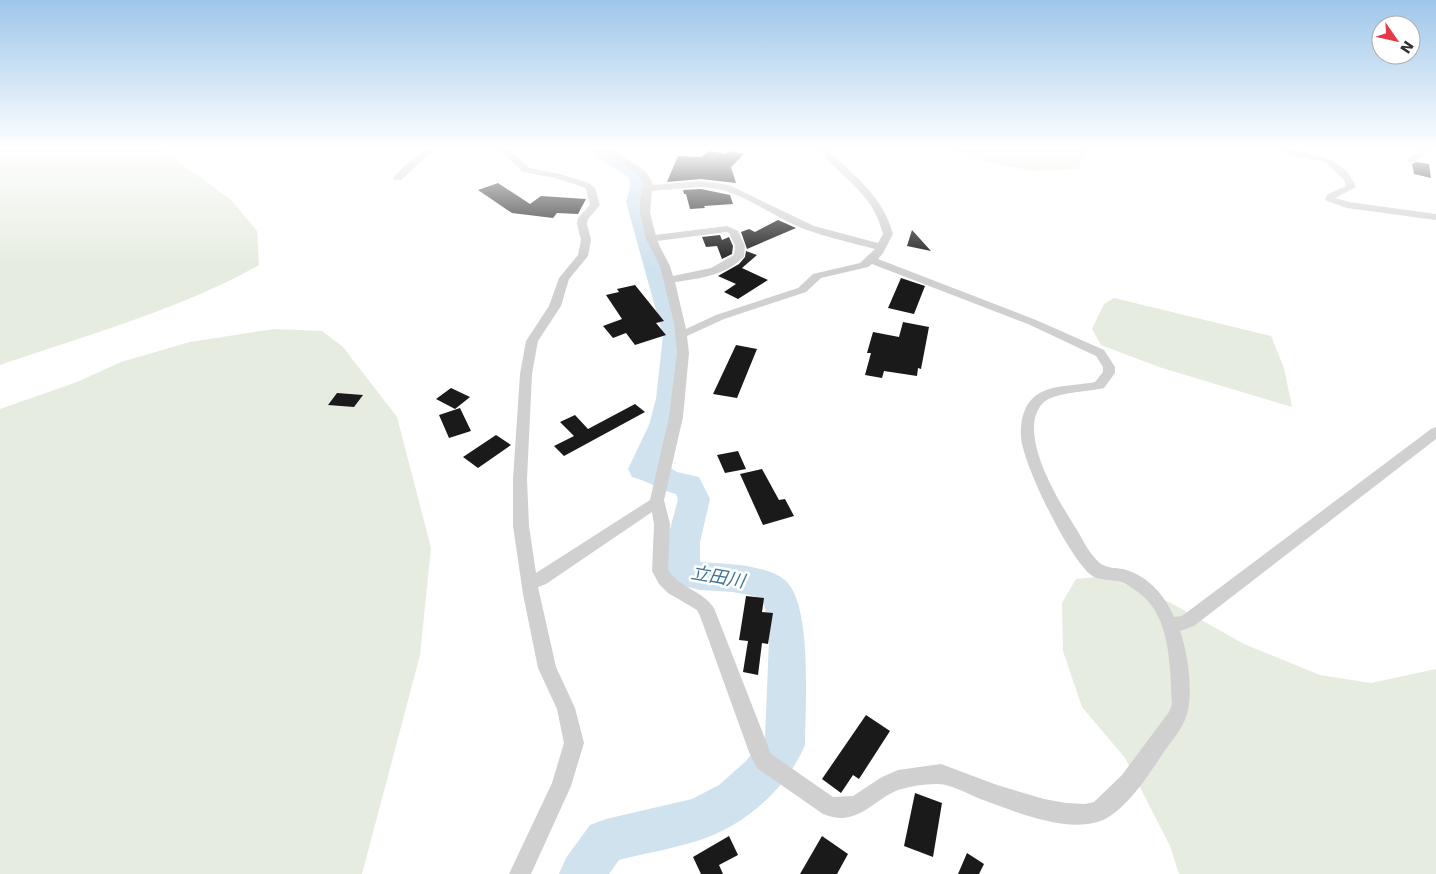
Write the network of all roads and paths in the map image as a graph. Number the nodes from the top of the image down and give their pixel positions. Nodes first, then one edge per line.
1 (590, 188) edge
2 (648, 188) edge
3 (729, 188) edge
4 (861, 188) edge
5 (1349, 188) edge
6 (1436, 217) edge
7 (652, 239) junction
8 (877, 254) junction
9 (669, 280) junction
10 (680, 333) junction
11 (1436, 432) edge
12 (658, 503) junction
13 (530, 583) junction
14 (1169, 624) junction
15 (520, 874) edge

1 - 13 street
2 - 7 street
3 - 8 street
4 - 8 street
5 - 6 street
7 - 9 street
7 - 9 street
8 - 10 street
8 - 14 street
9 - 10 street
10 - 12 street
11 - 14 street
12 - 13 street
12 - 14 street
13 - 15 street

